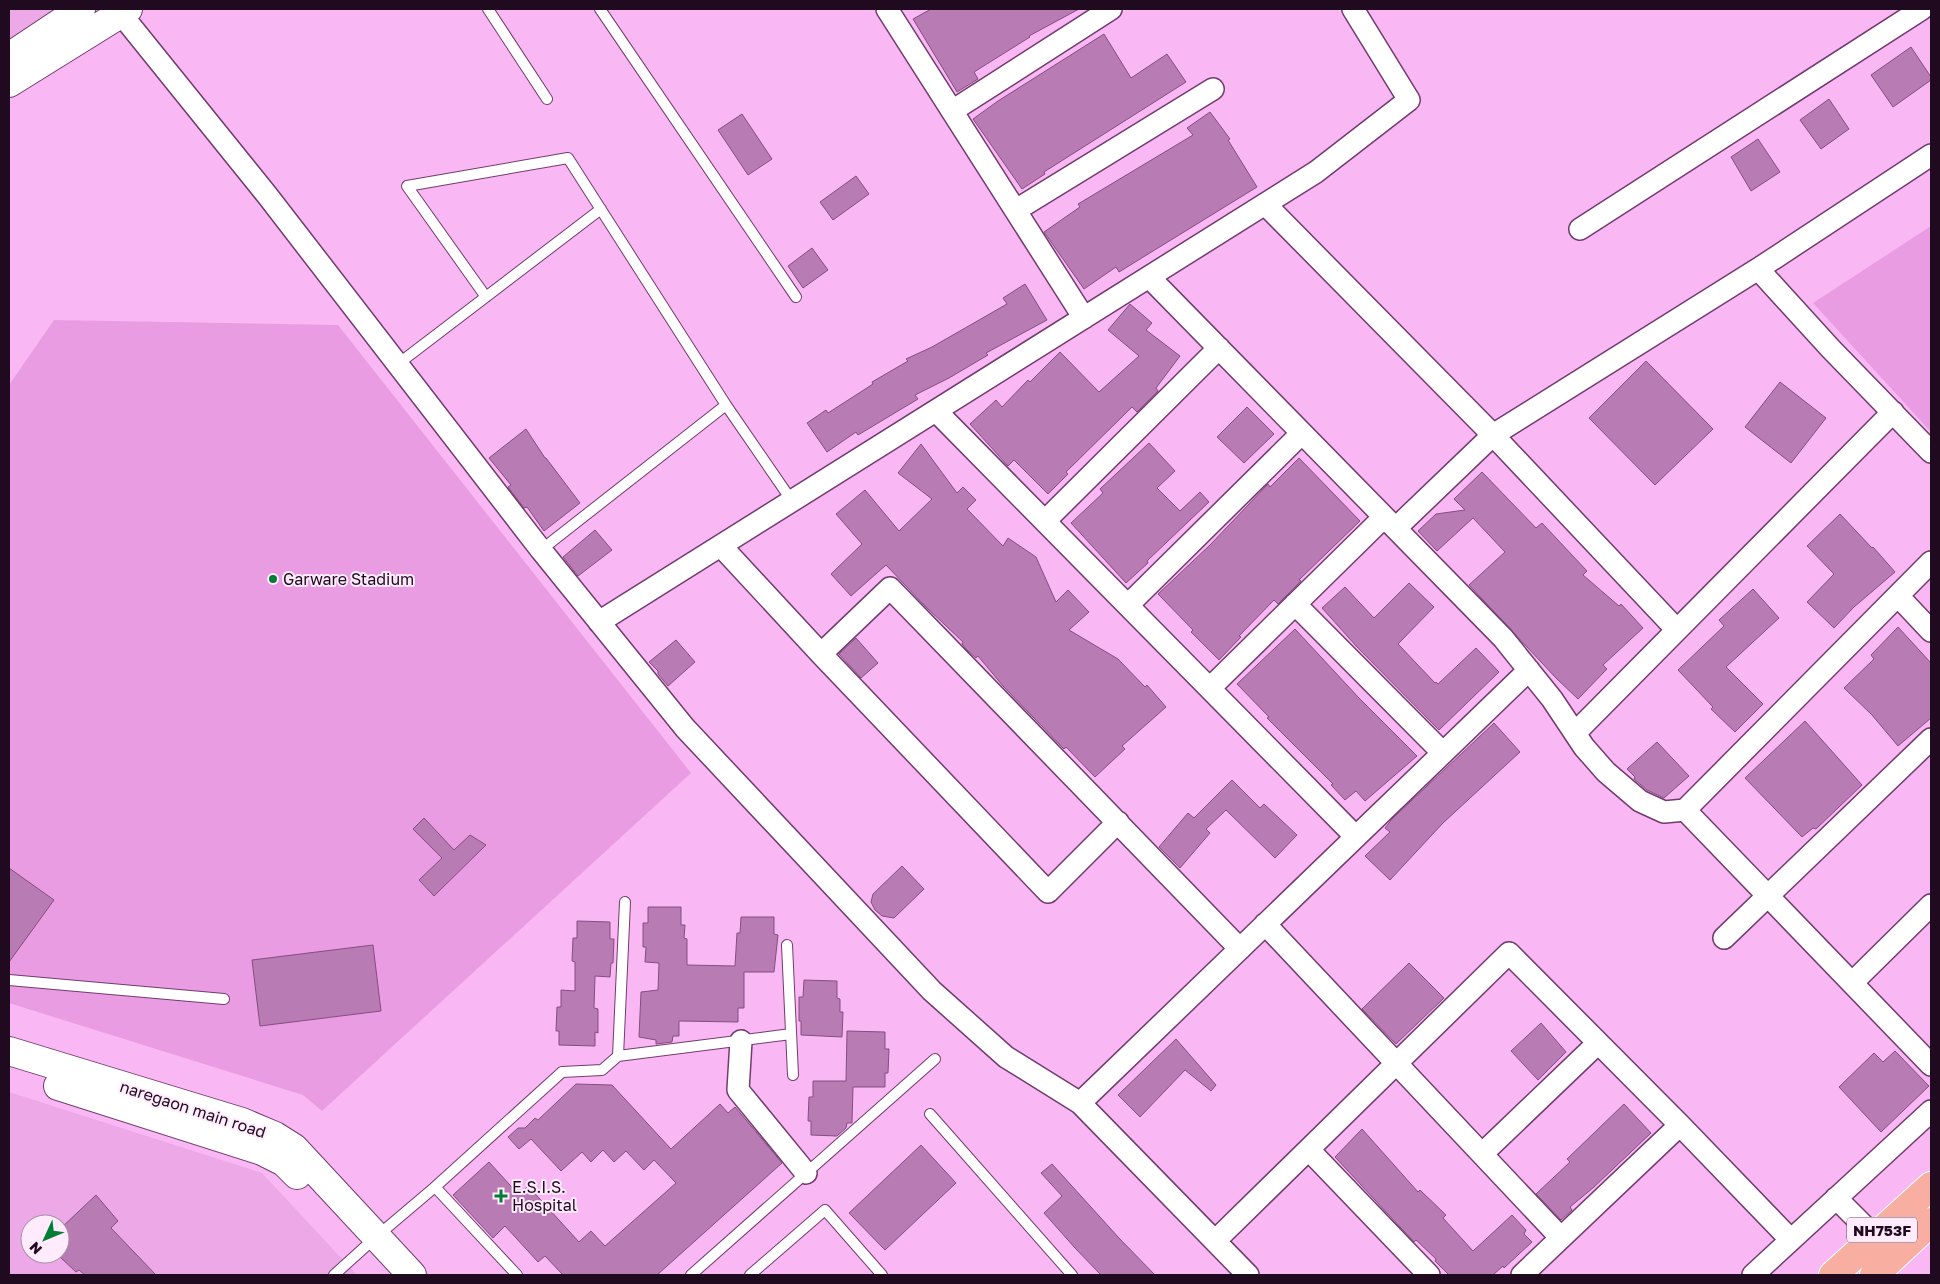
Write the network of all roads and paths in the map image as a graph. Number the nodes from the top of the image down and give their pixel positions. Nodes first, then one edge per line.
1 (82, 9) edge
2 (488, 9) edge
3 (600, 9) edge
4 (888, 9) edge
5 (1111, 9) edge
6 (1353, 9) edge
7 (1922, 9) edge
8 (122, 10) edge
9 (9, 57) edge
10 (9, 84) edge
11 (1213, 89) dead end
12 (547, 99) dead end
13 (952, 111) junction
14 (1931, 155) edge
15 (1265, 204) junction
16 (601, 209) junction
17 (1016, 210) junction
18 (1580, 229) dead end
19 (1758, 269) junction
20 (1149, 277) junction
21 (486, 297) junction
22 (796, 297) dead end
23 (1084, 318) junction
24 (1219, 348) junction
25 (398, 364) junction
26 (726, 405) junction
27 (936, 411) junction
28 (1893, 412) junction
29 (1302, 433) junction
30 (1492, 435) junction
31 (1931, 452) edge
32 (792, 501) junction
33 (1045, 522) junction
34 (1390, 523) junction
35 (721, 546) junction
36 (541, 550) junction
37 (1931, 562) edge
38 (1898, 596) junction
39 (1295, 604) junction
40 (1128, 605) junction
41 (599, 622) junction
42 (1677, 630) junction
43 (1931, 631) edge
44 (821, 654) junction
45 (1529, 670) junction
46 (1210, 688) junction
47 (1575, 733) junction
48 (1931, 739) edge
49 (1443, 753) junction
50 (1685, 810) junction
51 (1118, 822) junction
52 (1356, 837) junction
53 (1767, 896) junction
54 (625, 902) dead end
55 (1931, 905) edge
56 (1265, 924) junction
57 (1724, 938) dead end
58 (787, 946) dead end
59 (1240, 948) junction
60 (9, 980) edge
61 (1852, 983) junction
62 (224, 999) dead end
63 (791, 1034) junction
64 (741, 1041) junction
65 (1598, 1043) junction
66 (9, 1051) edge
67 (618, 1056) junction
68 (936, 1059) dead end
69 (1397, 1064) junction
70 (1931, 1066) edge
71 (9, 1070) edge
72 (793, 1076) dead end
73 (1080, 1103) junction
74 (1931, 1111) edge
75 (930, 1114) dead end
76 (1680, 1125) junction
77 (1309, 1150) junction
78 (1482, 1154) junction
79 (806, 1173) junction
80 (1931, 1186) edge
81 (434, 1187) junction
82 (1836, 1198) junction
83 (1931, 1222) edge
84 (1875, 1237) junction
85 (1561, 1238) junction
86 (1791, 1240) junction
87 (1215, 1241) junction
88 (370, 1242) junction
89 (334, 1275) edge
90 (389, 1275) edge
91 (412, 1275) edge
92 (517, 1275) edge
93 (691, 1275) edge
94 (750, 1275) edge
95 (882, 1275) edge
96 (1072, 1275) edge
97 (1248, 1275) edge
98 (1429, 1275) edge
99 (1522, 1275) edge
100 (1753, 1275) edge
101 (1833, 1275) edge
102 (1874, 1275) edge

1 - 9 street
2 - 12 lane
3 - 22 lane
4 - 13 street
5 - 13 street
6 - 15 street
7 - 18 street
8 - 10 street
8 - 25 street
11 - 17 street
13 - 17 street
14 - 19 street
15 - 20 street
15 - 30 street
16 - 21 lane
16 - 21 lane
16 - 26 lane
17 - 23 street
19 - 28 street
19 - 30 street
20 - 23 street
20 - 24 street
21 - 25 lane
23 - 27 street
24 - 29 street
24 - 33 street
25 - 36 street
26 - 32 lane
26 - 36 lane
27 - 32 street
27 - 33 street
28 - 31 street
28 - 42 street
29 - 34 street
29 - 40 street
30 - 34 street
30 - 42 street
32 - 35 street
33 - 40 street
34 - 39 street
34 - 45 street
35 - 41 street
35 - 44 street
36 - 41 street
37 - 38 street
38 - 43 street
38 - 50 street
39 - 46 street
39 - 49 street
40 - 46 street
41 - 73 street
42 - 47 street
44 - 51 street
44 - 51 street
45 - 47 street
45 - 49 street
46 - 52 street
47 - 50 street
48 - 53 street
49 - 52 street
50 - 53 street
51 - 59 street
52 - 56 street
53 - 57 street
53 - 61 street
54 - 67 lane
55 - 61 street
56 - 59 street
56 - 69 street
58 - 63 lane
59 - 73 street
60 - 62 lane
61 - 70 street
63 - 64 lane
63 - 72 lane
64 - 67 lane
64 - 79 street
65 - 69 street
65 - 76 street
65 - 78 street
66 - 88 street, naregaon main road
67 - 81 lane
68 - 79 lane
69 - 77 street
69 - 78 street
71 - 88 street, naregaon main road
73 - 87 street
74 - 82 street
75 - 96 lane
76 - 85 street
76 - 86 street
77 - 87 street
77 - 98 street
78 - 85 street
79 - 93 lane
80 - 84 highway, NH753F
81 - 88 lane
81 - 92 lane
82 - 84 street
82 - 86 street
83 - 102 highway, NH753F
84 - 101 highway, NH753F
85 - 99 street
86 - 100 street
87 - 97 street
88 - 89 lane
88 - 90 street, naregaon main road
88 - 91 street, naregaon main road
94 - 95 lane

